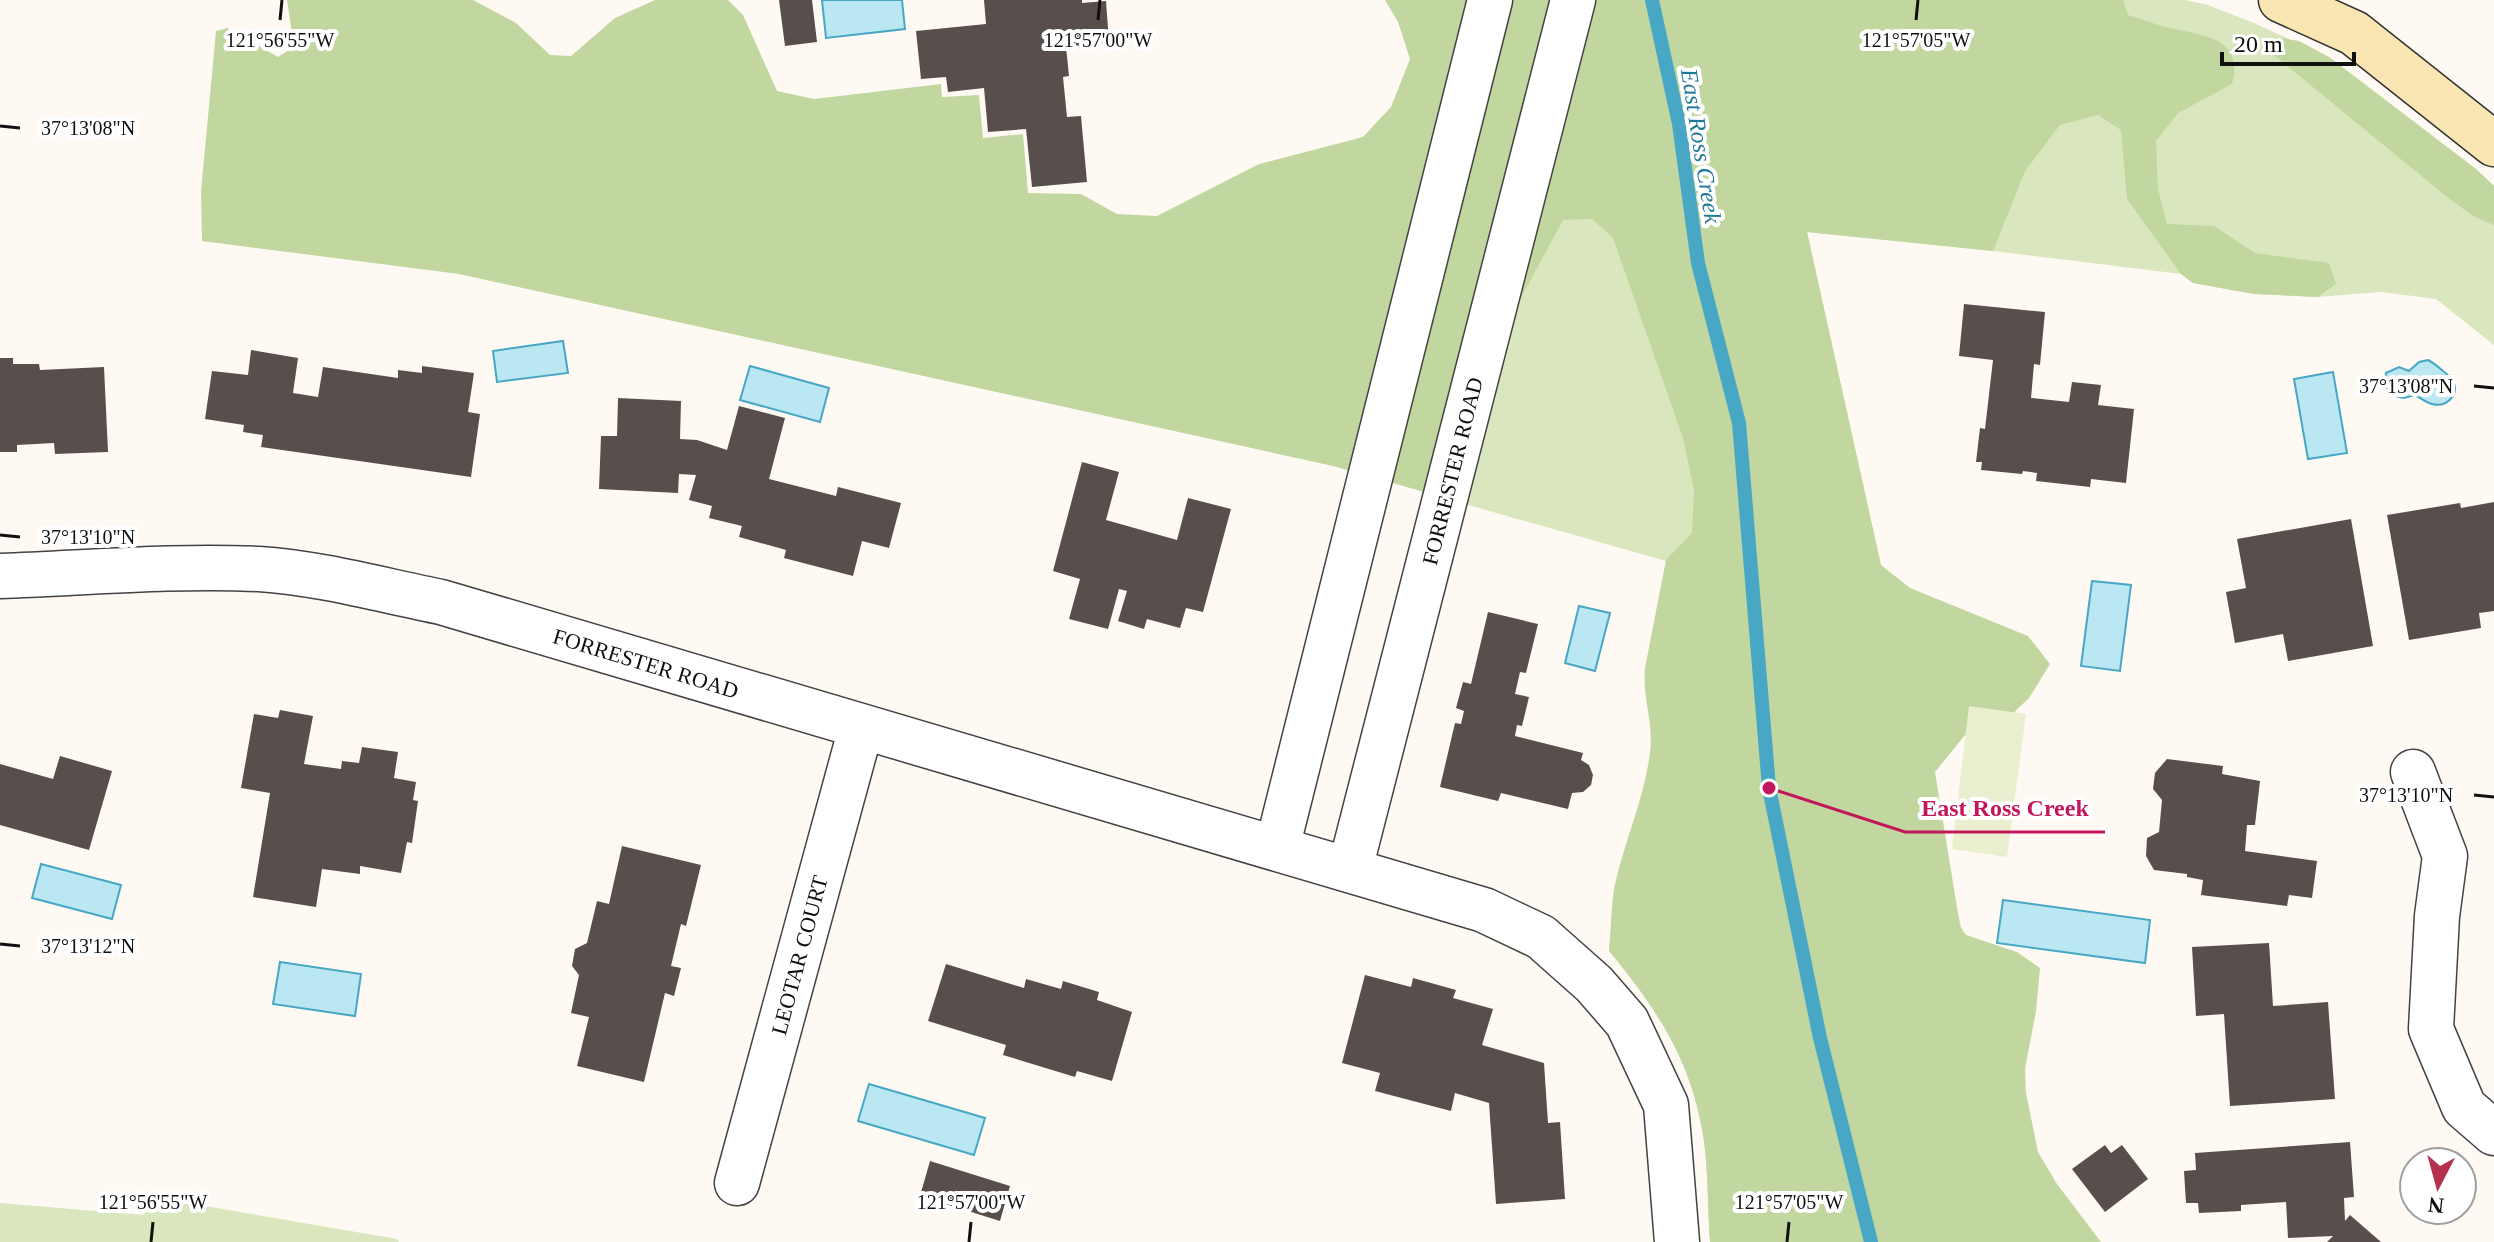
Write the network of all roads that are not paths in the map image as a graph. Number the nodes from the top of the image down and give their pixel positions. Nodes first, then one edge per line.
1 (1490, 0) edge
2 (1573, 0) edge
3 (2281, 0) edge
4 (2494, 144) edge
5 (0, 576) edge
6 (861, 728) junction
7 (2413, 772) dead end
8 (1277, 848) junction
9 (1350, 869) junction
10 (2494, 1133) edge
11 (737, 1183) dead end
12 (1677, 1242) edge

1 - 8 street
2 - 9 street, FORRESTER ROAD
3 - 4 street
5 - 6 street, FORRESTER ROAD
6 - 8 street, FORRESTER ROAD
6 - 11 street, LEOTAR COURT
7 - 10 street
8 - 9 street, FORRESTER ROAD
9 - 12 street

